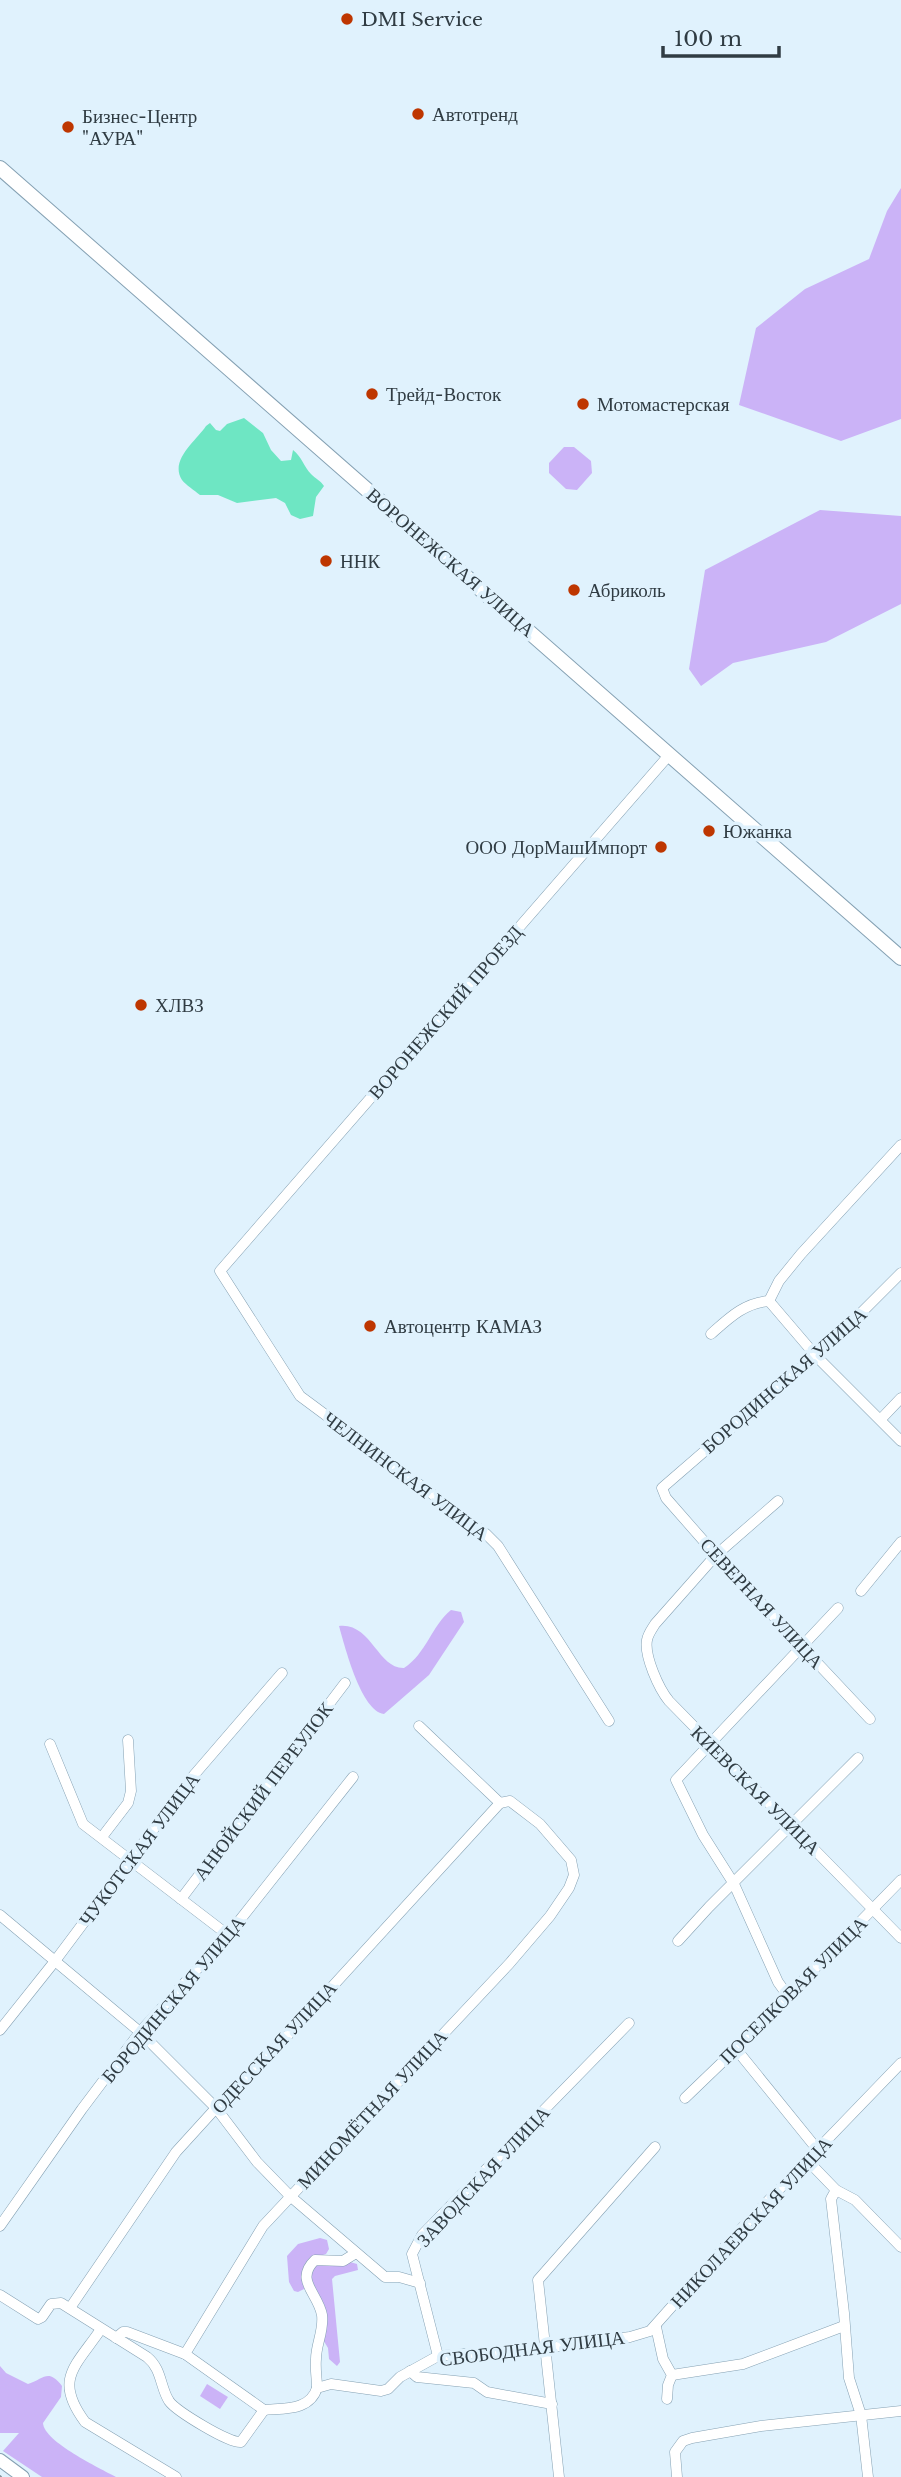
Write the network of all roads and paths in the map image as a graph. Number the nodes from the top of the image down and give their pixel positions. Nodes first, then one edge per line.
1 (0, 168) edge
2 (670, 754) junction
3 (901, 958) edge
4 (901, 1145) edge
5 (220, 1271) joint
6 (901, 1273) edge
7 (769, 1301) junction
8 (711, 1334) dead end
9 (816, 1356) junction
10 (901, 1398) edge
11 (881, 1419) junction
12 (901, 1441) edge
13 (664, 1484) joint
14 (778, 1501) dead end
15 (901, 1542) edge
16 (716, 1555) junction
17 (861, 1591) dead end
18 (838, 1608) dead end
19 (802, 1646) junction
20 (282, 1673) dead end
21 (345, 1683) dead end
22 (870, 1719) dead end
23 (609, 1721) dead end
24 (419, 1727) dead end
25 (128, 1740) dead end
26 (50, 1744) dead end
27 (710, 1745) junction
28 (858, 1758) dead end
29 (353, 1777) dead end
30 (500, 1803) junction
31 (792, 1825) junction
32 (102, 1837) junction
33 (130, 1859) junction
34 (901, 1880) edge
35 (734, 1884) junction
36 (181, 1899) junction
37 (873, 1909) junction
38 (0, 1914) edge
39 (228, 1935) junction
40 (901, 1938) edge
41 (678, 1941) dead end
42 (55, 1961) junction
43 (788, 1996) junction
44 (629, 2023) dead end
45 (0, 2030) edge
46 (140, 2032) junction
47 (736, 2049) junction
48 (901, 2063) edge
49 (685, 2098) dead end
50 (216, 2108) junction
51 (655, 2147) dead end
52 (817, 2149) junction
53 (807, 2160) junction
54 (836, 2190) junction
55 (290, 2196) junction
56 (0, 2226) edge
57 (901, 2247) edge
58 (356, 2253) junction
59 (420, 2283) junction
60 (0, 2295) edge
61 (70, 2308) junction
62 (844, 2326) junction
63 (656, 2327) junction
64 (101, 2329) junction
65 (116, 2338) junction
66 (545, 2348) junction
67 (185, 2354) junction
68 (438, 2357) junction
69 (410, 2371) junction
70 (671, 2375) junction
71 (317, 2388) junction
72 (667, 2399) dead end
73 (552, 2404) junction
74 (264, 2410) junction
75 (901, 2411) edge
76 (861, 2415) junction
77 (0, 2460) edge
78 (23, 2477) edge
79 (176, 2477) edge
80 (559, 2477) edge
81 (677, 2477) edge
82 (868, 2477) edge

1 - 2 highway, ВОРОНЕЖСКАЯ УЛИЦА
2 - 3 highway, ВОРОНЕЖСКАЯ УЛИЦА
2 - 5 street, ВОРОНЕЖСКИЙ ПРОЕЗД
4 - 7 street
5 - 23 street, ЧЕЛНИНСКАЯ УЛИЦА
6 - 9 street, БОРОДИНСКАЯ УЛИЦА
7 - 8 street
7 - 9 street
9 - 11 street
9 - 13 street, БОРОДИНСКАЯ УЛИЦА
10 - 11 street
11 - 12 street
13 - 16 street, СЕВЕРНАЯ УЛИЦА
14 - 16 street
15 - 17 street
16 - 19 street, СЕВЕРНАЯ УЛИЦА
16 - 27 street, КИЕВСКАЯ УЛИЦА
18 - 19 street
19 - 22 street, СЕВЕРНАЯ УЛИЦА
19 - 27 street
20 - 33 street, ЧУКОТСКАЯ УЛИЦА
21 - 36 street, АНЮЙСКИЙ ПЕРЕУЛОК
24 - 30 street
25 - 32 street
26 - 32 street
27 - 31 street, КИЕВСКАЯ УЛИЦА
27 - 35 street
28 - 31 street
29 - 39 street, БОРОДИНСКАЯ УЛИЦА
30 - 50 street, ОДЕССКАЯ УЛИЦА
30 - 55 street, МИНОМЁТНАЯ УЛИЦА
31 - 35 street
31 - 37 street, КИЕВСКАЯ УЛИЦА
32 - 33 street
33 - 36 street
33 - 42 street, ЧУКОТСКАЯ УЛИЦА
34 - 37 street, ПОСЕЛКОВАЯ УЛИЦА
35 - 41 street
35 - 43 street
36 - 39 street
37 - 40 street, КИЕВСКАЯ УЛИЦА
37 - 43 street, ПОСЕЛКОВАЯ УЛИЦА
38 - 42 street
39 - 46 street, БОРОДИНСКАЯ УЛИЦА
42 - 45 street, ЧУКОТСКАЯ УЛИЦА
42 - 46 street
43 - 47 street, ПОСЕЛКОВАЯ УЛИЦА
44 - 59 street, ЗАВОДСКАЯ УЛИЦА
46 - 50 street
46 - 56 street, БОРОДИНСКАЯ УЛИЦА
47 - 49 street, ПОСЕЛКОВАЯ УЛИЦА
47 - 52 street
48 - 52 street, НИКОЛАЕВСКАЯ УЛИЦА
50 - 55 street
50 - 61 street, ОДЕССКАЯ УЛИЦА
51 - 66 street
52 - 53 street, НИКОЛАЕВСКАЯ УЛИЦА
53 - 54 street
53 - 63 street, НИКОЛАЕВСКАЯ УЛИЦА
54 - 57 street
54 - 62 street
55 - 58 street
55 - 67 street, МИНОМЁТНАЯ УЛИЦА
58 - 59 street
58 - 71 street
59 - 68 street, ЗАВОДСКАЯ УЛИЦА
60 - 61 street
61 - 64 street
62 - 70 street
62 - 76 street
63 - 66 street, СВОБОДНАЯ УЛИЦА
63 - 70 street, НИКОЛАЕВСКАЯ УЛИЦА
64 - 65 street
64 - 79 street
65 - 67 street
65 - 74 street
66 - 68 street, СВОБОДНАЯ УЛИЦА
66 - 73 street
67 - 74 street
68 - 69 street, СВОБОДНАЯ УЛИЦА
69 - 71 street, СВОБОДНАЯ УЛИЦА
69 - 73 street
70 - 72 street, НИКОЛАЕВСКАЯ УЛИЦА
71 - 74 street
73 - 80 street
75 - 76 street
76 - 81 street
76 - 82 street
77 - 78 main road

